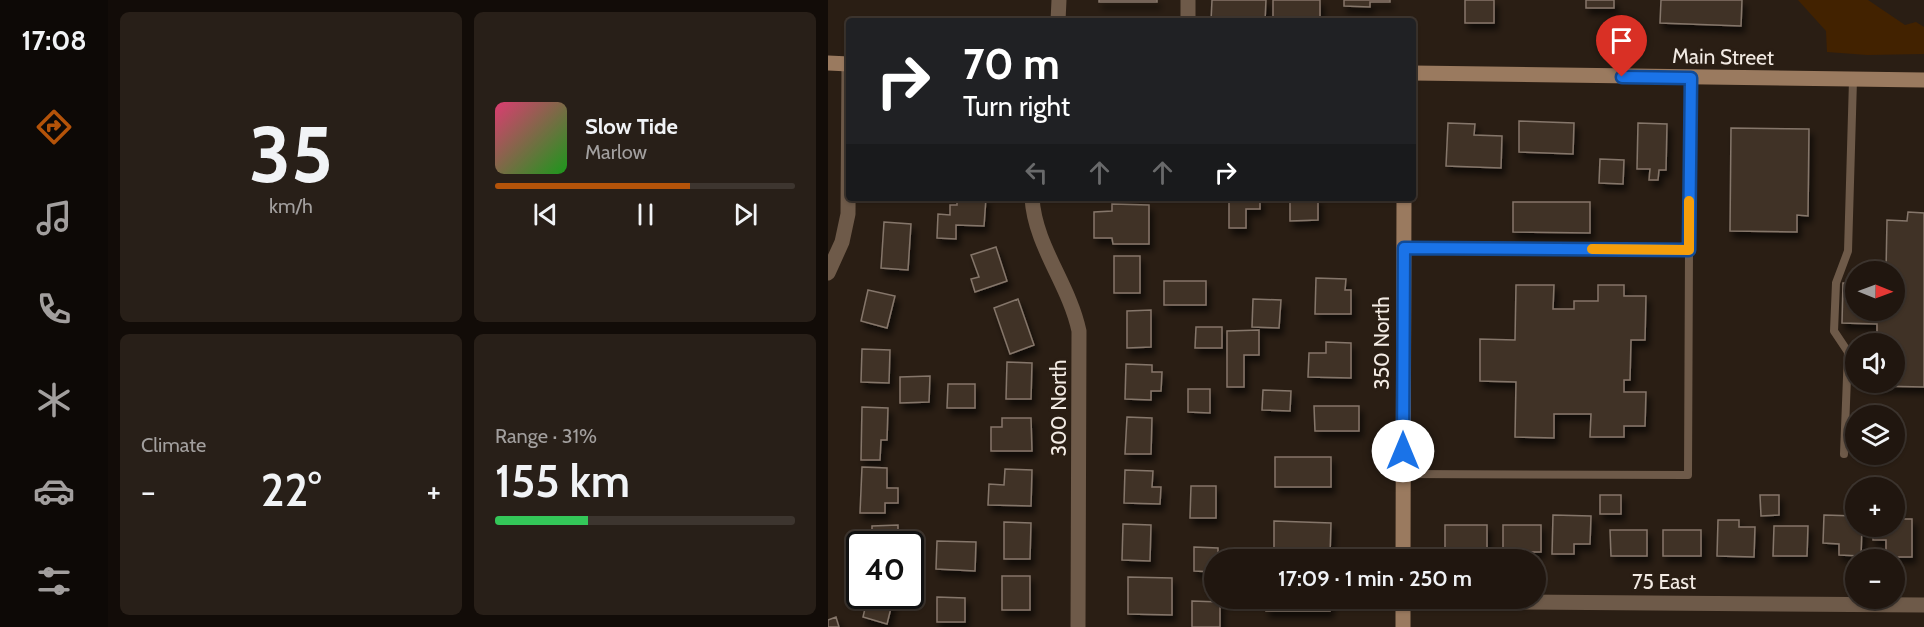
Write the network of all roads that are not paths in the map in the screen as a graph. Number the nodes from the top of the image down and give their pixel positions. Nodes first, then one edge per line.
1 (1059, 0) edge
2 (1188, 0) edge
3 (1058, 18) edge
4 (1188, 18) edge
5 (828, 63) edge
6 (846, 64) edge
7 (1416, 73) edge
8 (1691, 78) junction
9 (1853, 80) junction
10 (1924, 80) edge
11 (848, 201) edge
12 (1033, 201) edge
13 (1404, 201) edge
14 (1404, 248) junction
15 (1689, 250) junction
16 (828, 273) edge
17 (1844, 454) dead end
18 (1403, 474) junction
19 (1403, 549) edge
20 (1546, 601) edge
21 (1924, 605) edge
22 (1403, 609) edge
23 (1078, 627) edge
24 (1403, 627) edge

1 - 3 street
2 - 4 street
5 - 6 street
7 - 8 street, Main Street
8 - 9 street, Main Street
8 - 15 lane
9 - 10 street, Main Street
9 - 17 lane
11 - 16 street
12 - 23 street, 300 North
13 - 14 street, 350 North
14 - 15 lane
14 - 18 street, 350 North
15 - 18 lane
18 - 19 street, 350 North
20 - 21 street, 75 East
22 - 24 street

